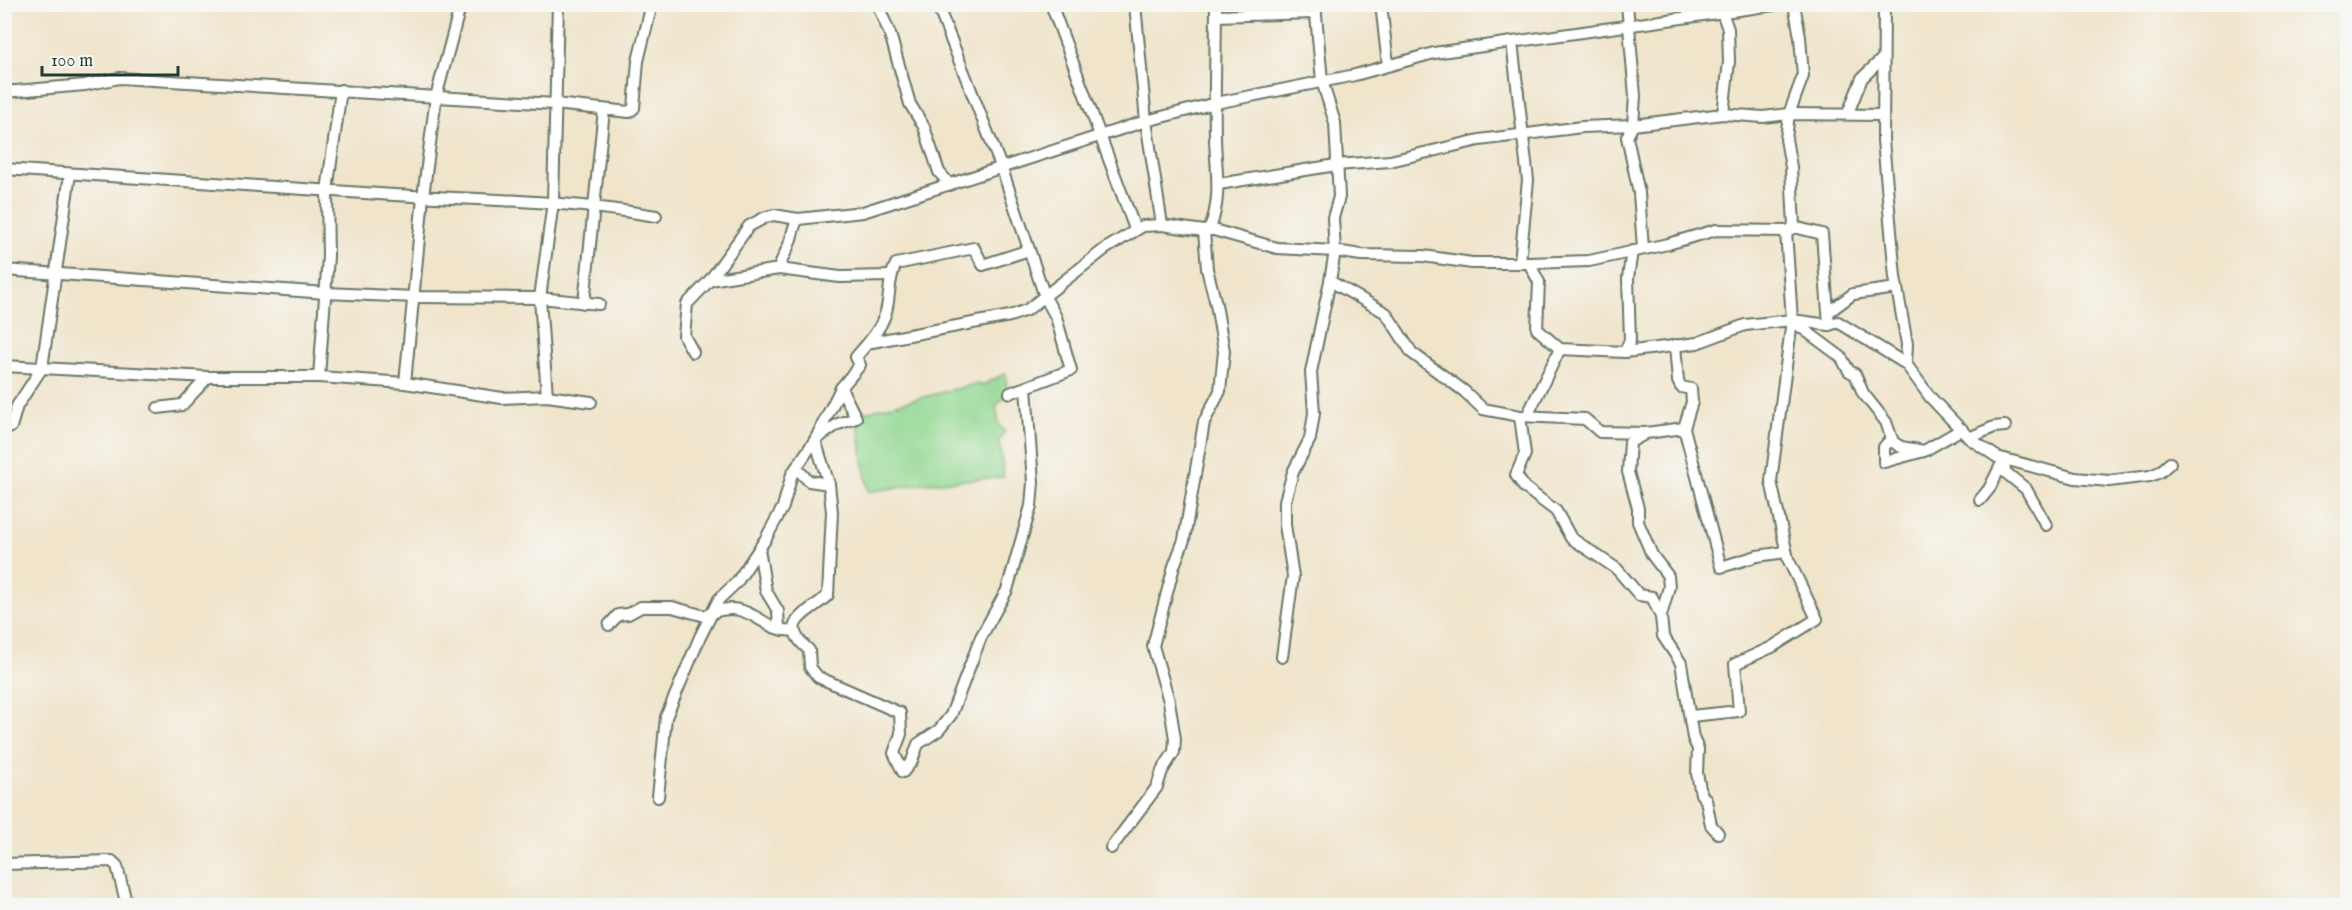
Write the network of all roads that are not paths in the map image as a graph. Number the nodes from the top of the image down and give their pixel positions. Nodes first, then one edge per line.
1 (464, 4) edge
2 (558, 4) edge
3 (652, 4) edge
4 (937, 4) edge
5 (1051, 4) edge
6 (1135, 4) edge
7 (1216, 4) edge
8 (1381, 4) edge
9 (1627, 4) edge
10 (1781, 4) edge
11 (1794, 4) edge
12 (1884, 4) edge
13 (879, 9) dead end
14 (1315, 9) edge
15 (1719, 9) edge
16 (1216, 16) junction
17 (1628, 24) junction
18 (1512, 42) junction
19 (1883, 58) junction
20 (1388, 64) junction
21 (1322, 81) junction
22 (340, 90) junction
23 (4, 92) edge
24 (436, 97) junction
25 (1216, 103) junction
26 (555, 104) junction
27 (604, 110) junction
28 (1848, 113) junction
29 (1723, 114) junction
30 (1789, 114) junction
31 (1882, 116) junction
32 (1146, 121) junction
33 (1633, 125) junction
34 (1525, 134) junction
35 (1099, 137) junction
36 (1336, 165) junction
37 (4, 169) edge
38 (1002, 169) junction
39 (70, 174) junction
40 (1219, 184) junction
41 (950, 185) junction
42 (327, 191) junction
43 (423, 196) junction
44 (553, 202) junction
45 (594, 205) junction
46 (656, 216) dead end
47 (798, 219) junction
48 (1162, 225) junction
49 (1135, 229) junction
50 (1790, 229) junction
51 (1207, 230) junction
52 (1029, 250) junction
53 (1637, 250) junction
54 (1335, 251) junction
55 (1525, 262) junction
56 (779, 269) junction
57 (4, 270) edge
58 (54, 274) junction
59 (890, 276) junction
60 (710, 280) junction
61 (1330, 281) junction
62 (1897, 288) junction
63 (326, 293) junction
64 (415, 297) junction
65 (1045, 297) junction
66 (540, 298) junction
67 (584, 303) junction
68 (599, 304) dead end
69 (1830, 311) junction
70 (1792, 320) junction
71 (1829, 325) junction
72 (872, 342) junction
73 (1675, 345) junction
74 (1560, 349) junction
75 (693, 352) dead end
76 (1625, 352) junction
77 (1906, 364) junction
78 (4, 366) edge
79 (42, 368) junction
80 (208, 377) junction
81 (319, 378) junction
82 (405, 383) junction
83 (841, 388) junction
84 (1026, 388) junction
85 (1010, 393) dead end
86 (547, 396) junction
87 (591, 402) dead end
88 (158, 408) dead end
89 (1524, 416) junction
90 (2005, 426) dead end
91 (11, 427) dead end
92 (1684, 428) junction
93 (1962, 429) junction
94 (1646, 433) junction
95 (1890, 433) junction
96 (1969, 438) junction
97 (815, 440) junction
98 (1924, 451) junction
99 (2004, 459) junction
100 (2170, 463) dead end
101 (796, 468) junction
102 (829, 484) junction
103 (1980, 500) dead end
104 (2046, 525) dead end
105 (759, 549) junction
106 (1786, 552) junction
107 (715, 611) junction
108 (1661, 617) junction
109 (609, 625) dead end
110 (779, 628) junction
111 (794, 630) junction
112 (1282, 657) dead end
113 (1691, 716) junction
114 (658, 797) dead end
115 (1718, 832) dead end
116 (1111, 848) dead end
117 (4, 864) edge
118 (126, 906) edge

1 - 24 street
2 - 26 street
3 - 27 street
4 - 38 street
5 - 35 street
6 - 32 street
7 - 16 street
8 - 20 street
9 - 17 street
10 - 15 street
11 - 30 street
12 - 19 street
13 - 41 street
14 - 16 street
14 - 21 street
15 - 17 street
15 - 29 street
16 - 25 street
17 - 18 street
17 - 33 street
18 - 20 street
18 - 34 street
19 - 28 street
19 - 31 street
20 - 21 street
21 - 25 street
21 - 36 street
22 - 23 street
22 - 24 street
22 - 42 street
24 - 26 street
24 - 43 street
25 - 32 street
25 - 40 street
26 - 27 street
26 - 44 street
27 - 45 street
28 - 30 street
28 - 31 street
29 - 30 street
29 - 33 street
30 - 50 street
31 - 62 street
32 - 35 street
32 - 48 street
33 - 34 street
33 - 53 street
34 - 36 street
34 - 55 street
35 - 38 street
35 - 49 street
36 - 40 street
36 - 54 street
37 - 39 street
38 - 41 street
38 - 52 street
39 - 42 street
39 - 58 street
40 - 51 street
41 - 47 street
42 - 43 street
42 - 63 street
43 - 44 street
43 - 64 street
44 - 45 street
44 - 66 street
45 - 46 street
45 - 67 street
47 - 56 street
47 - 60 street
48 - 49 street
48 - 51 street
49 - 65 street
50 - 53 street
50 - 69 street
50 - 70 street
51 - 54 street
51 - 116 street
52 - 59 street
52 - 65 street
53 - 55 street
53 - 76 street
54 - 55 street
54 - 61 street
55 - 74 street
56 - 59 street
56 - 60 street
57 - 58 street
58 - 63 street
58 - 79 street
59 - 72 street
60 - 75 street
61 - 89 street
61 - 112 street
62 - 69 street
62 - 77 street
63 - 64 street
63 - 81 street
64 - 66 street
64 - 82 street
65 - 72 street
65 - 84 street
66 - 67 street
66 - 86 street
67 - 68 street
69 - 71 street
70 - 71 street
70 - 73 street
70 - 95 street
70 - 106 street
71 - 77 street
72 - 83 street
73 - 76 street
73 - 92 street
74 - 76 street
74 - 89 street
77 - 93 street
78 - 79 street
79 - 80 street
79 - 91 street
80 - 81 street
80 - 88 street
81 - 82 street
82 - 86 street
83 - 97 street
83 - 97 street
84 - 85 street
84 - 111 street
86 - 87 street
89 - 94 street
89 - 108 street
90 - 96 street
92 - 94 street
92 - 106 street
93 - 96 street
93 - 98 street
94 - 108 street
95 - 98 street
95 - 98 street
96 - 99 street
97 - 101 street
97 - 102 street
99 - 100 street
99 - 103 street
99 - 104 street
101 - 102 street
101 - 105 street
102 - 111 street
105 - 107 street
105 - 110 street
106 - 113 street
107 - 109 street
107 - 110 street
107 - 114 street
108 - 113 street
110 - 111 street
113 - 115 street
117 - 118 street

